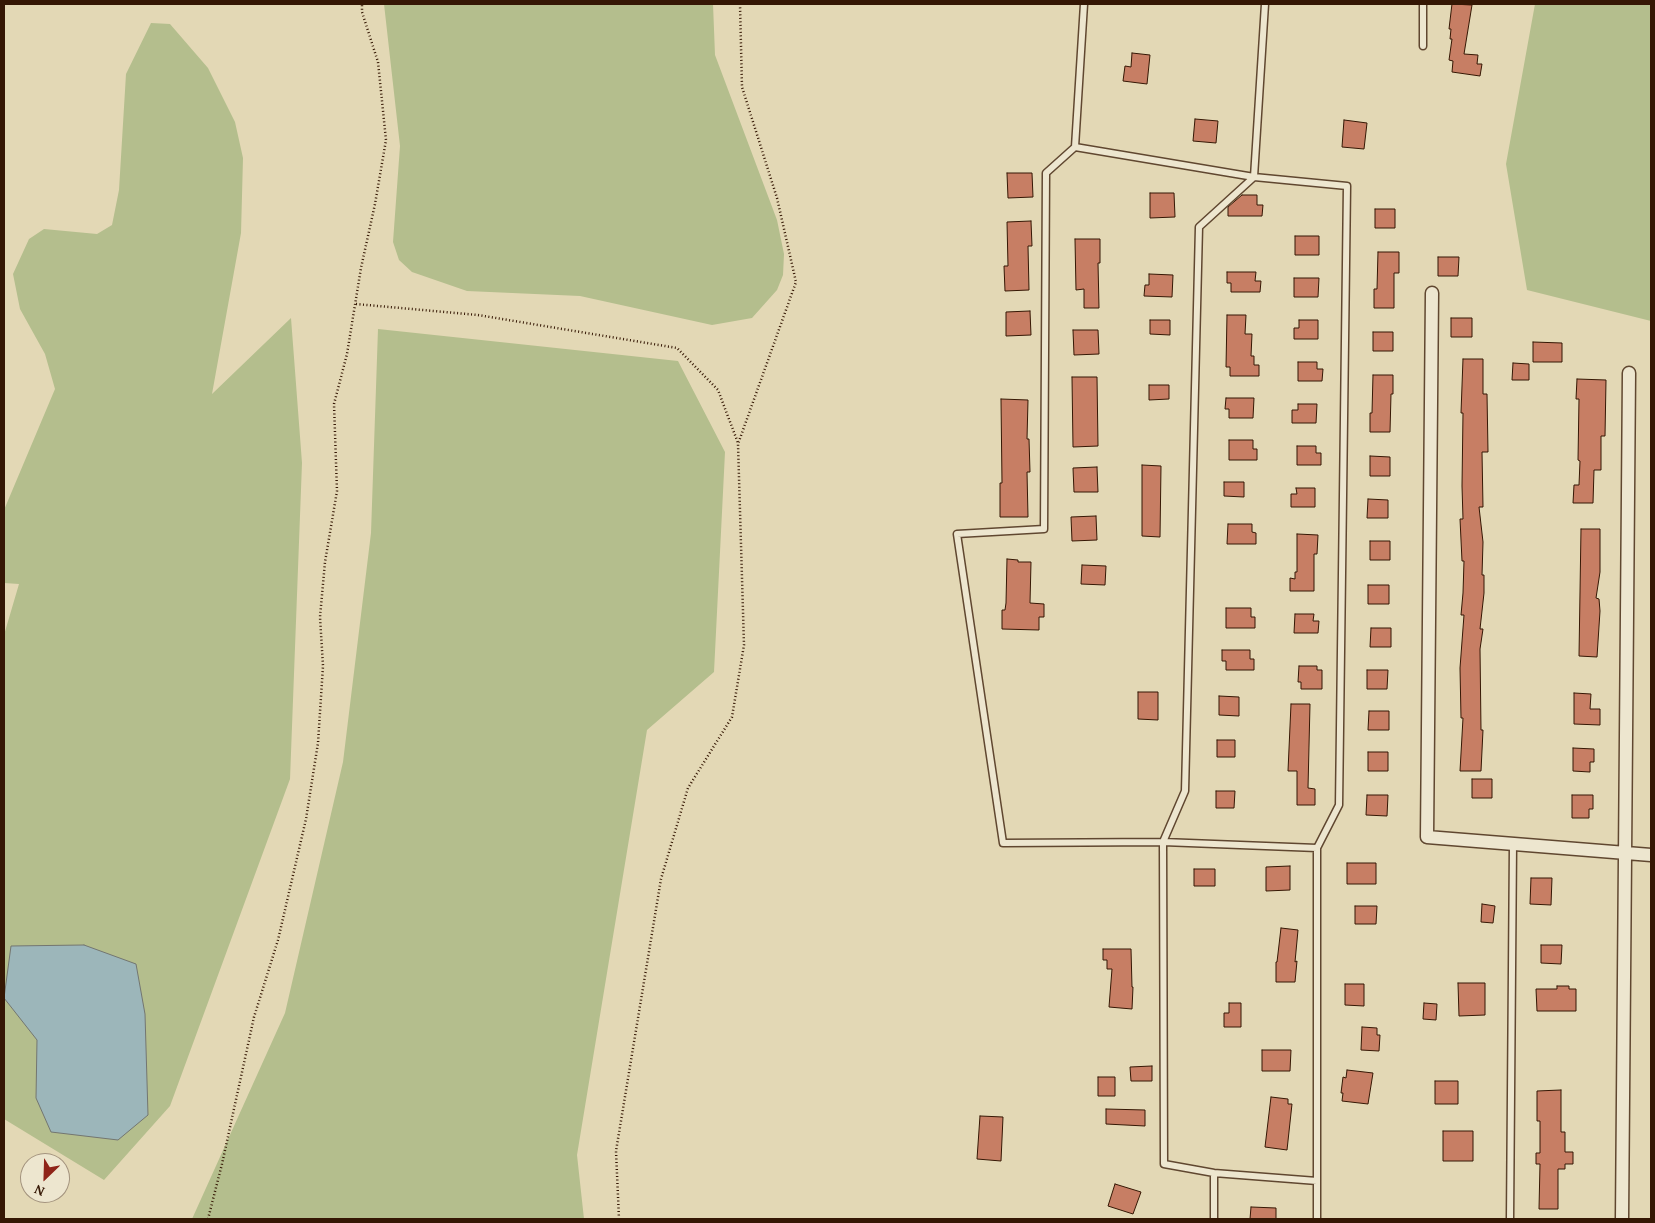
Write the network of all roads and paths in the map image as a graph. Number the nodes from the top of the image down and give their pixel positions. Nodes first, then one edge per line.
1 (362, 4) edge
2 (740, 4) edge
3 (1084, 4) edge
4 (1265, 4) edge
5 (1423, 4) edge
6 (1422, 46) dead end
7 (1075, 147) junction
8 (1254, 177) junction
9 (1432, 293) dead end
10 (356, 304) junction
11 (1629, 372) dead end
12 (738, 444) junction
13 (1163, 842) junction
14 (1514, 844) junction
15 (1317, 848) junction
16 (1624, 852) junction
17 (1651, 855) edge
18 (1214, 1173) junction
19 (1317, 1181) junction
20 (208, 1219) edge
21 (619, 1219) edge
22 (1214, 1219) edge
23 (1317, 1219) edge
24 (1510, 1219) edge
25 (1622, 1219) edge

1 - 10 path
2 - 12 path
3 - 7 lane
4 - 8 lane
5 - 6 lane
7 - 8 lane
7 - 13 lane
8 - 13 lane
8 - 15 lane
9 - 14 street
10 - 12 path
10 - 20 path
11 - 16 street
12 - 21 path
13 - 15 lane
13 - 18 lane
14 - 16 street
14 - 24 lane
15 - 19 lane
16 - 17 street
16 - 25 street
18 - 19 lane
18 - 22 lane
19 - 23 lane

